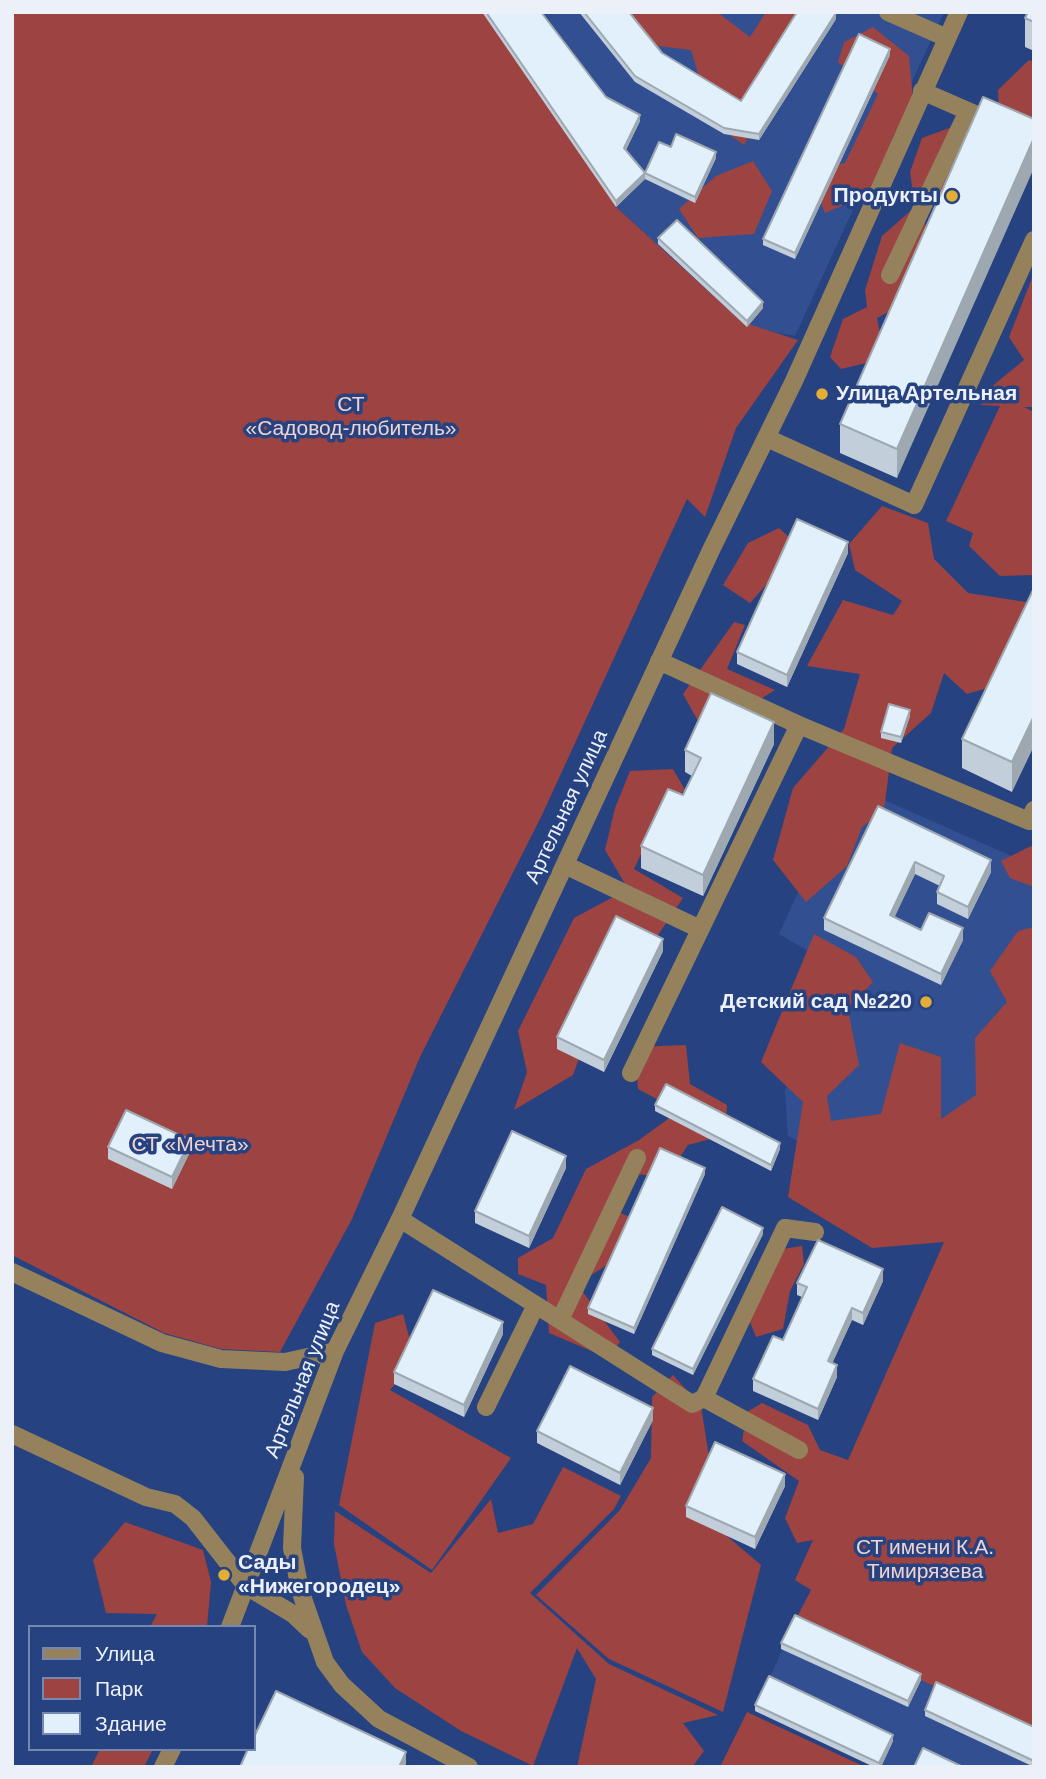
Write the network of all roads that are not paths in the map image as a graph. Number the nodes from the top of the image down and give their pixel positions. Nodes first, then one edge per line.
1 (888, 12) edge
2 (959, 12) edge
3 (947, 38) junction
4 (922, 91) junction
5 (968, 111) junction
6 (990, 121) edge
7 (1034, 240) edge
8 (890, 275) dead end
9 (767, 438) junction
10 (659, 661) junction
11 (799, 725) junction
12 (1034, 810) edge
13 (565, 865) junction
14 (701, 929) junction
15 (631, 1073) dead end
16 (637, 1158) dead end
17 (400, 1219) junction
18 (815, 1232) dead end
19 (12, 1272) edge
20 (536, 1305) junction
21 (560, 1320) junction
22 (335, 1350) junction
23 (704, 1398) junction
24 (486, 1407) dead end
25 (12, 1434) edge
26 (799, 1450) dead end
27 (297, 1456) junction
28 (246, 1586) junction
29 (231, 1625) edge
30 (313, 1632) junction
31 (171, 1751) edge
32 (163, 1767) edge
33 (469, 1767) edge

1 - 3 street
2 - 3 street, Артельная улица
3 - 4 street, Артельная улица
4 - 5 street
4 - 9 street, Артельная улица
5 - 6 street
5 - 8 street
7 - 9 street
9 - 10 street, Артельная улица
10 - 11 street
10 - 13 street, Артельная улица
11 - 12 street
11 - 14 street
13 - 14 street
13 - 17 street, Артельная улица
14 - 15 street
16 - 21 street
17 - 20 street
17 - 22 street, Артельная улица
18 - 23 street
19 - 22 street
20 - 21 street
20 - 24 street
21 - 23 street
22 - 27 street, Артельная улица
23 - 26 street
25 - 28 street
27 - 28 street, Артельная улица
27 - 30 street
28 - 29 street, Артельная улица
28 - 30 street
30 - 33 street
31 - 32 street

